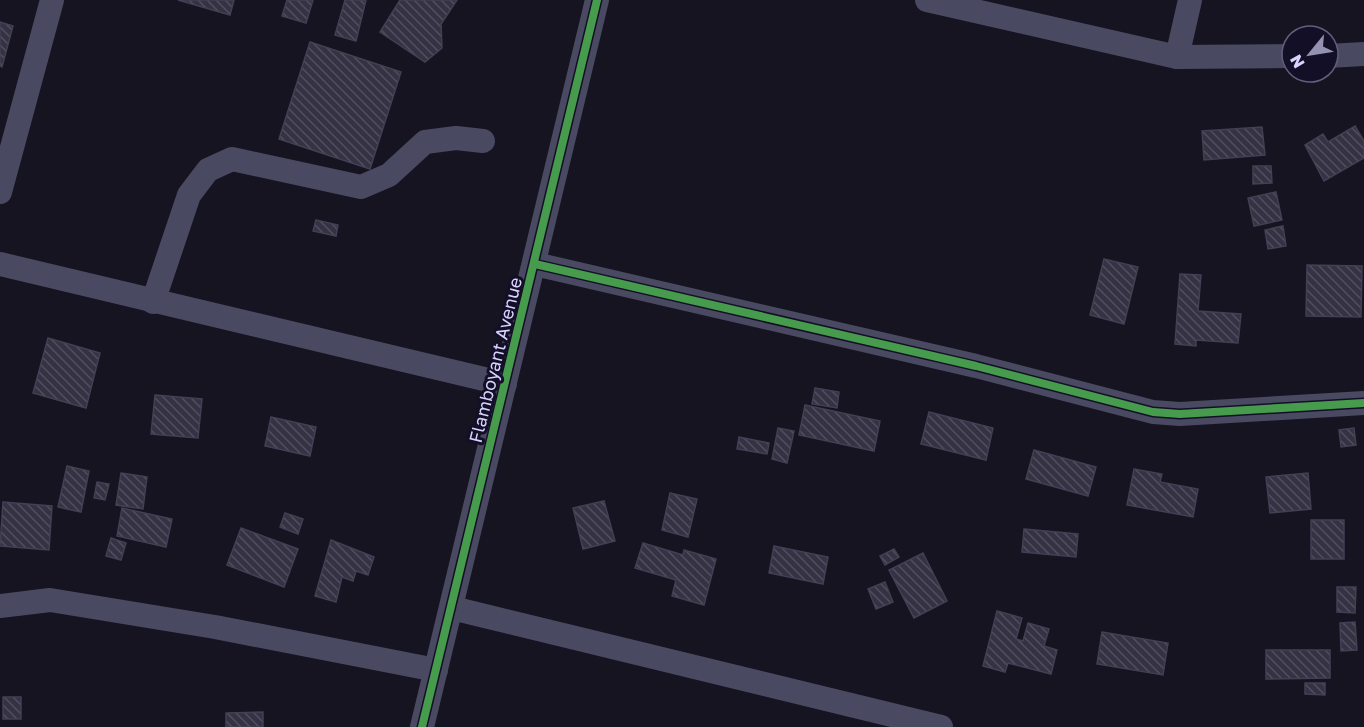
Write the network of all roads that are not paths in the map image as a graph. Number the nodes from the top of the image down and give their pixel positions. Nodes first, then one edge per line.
1 (52, 0) edge
2 (597, 0) edge
3 (927, 0) edge
4 (1190, 0) edge
5 (1364, 54) edge
6 (1340, 55) edge
7 (1280, 56) edge
8 (1177, 57) junction
9 (483, 141) dead end
10 (0, 192) edge
11 (0, 264) edge
12 (535, 264) junction
13 (153, 302) junction
14 (506, 384) junction
15 (1364, 403) edge
16 (0, 606) edge
17 (452, 608) junction
18 (436, 669) junction
19 (422, 727) edge
20 (941, 727) edge

1 - 10 street
2 - 12 street, Flamboyant Avenue
3 - 8 street
4 - 8 street
5 - 6 street
7 - 8 street
9 - 13 street
11 - 13 street
12 - 14 street, Flamboyant Avenue
12 - 15 street
13 - 14 street
14 - 17 street, Flamboyant Avenue
16 - 18 street
17 - 18 street, Flamboyant Avenue
17 - 20 street
18 - 19 street, Flamboyant Avenue

